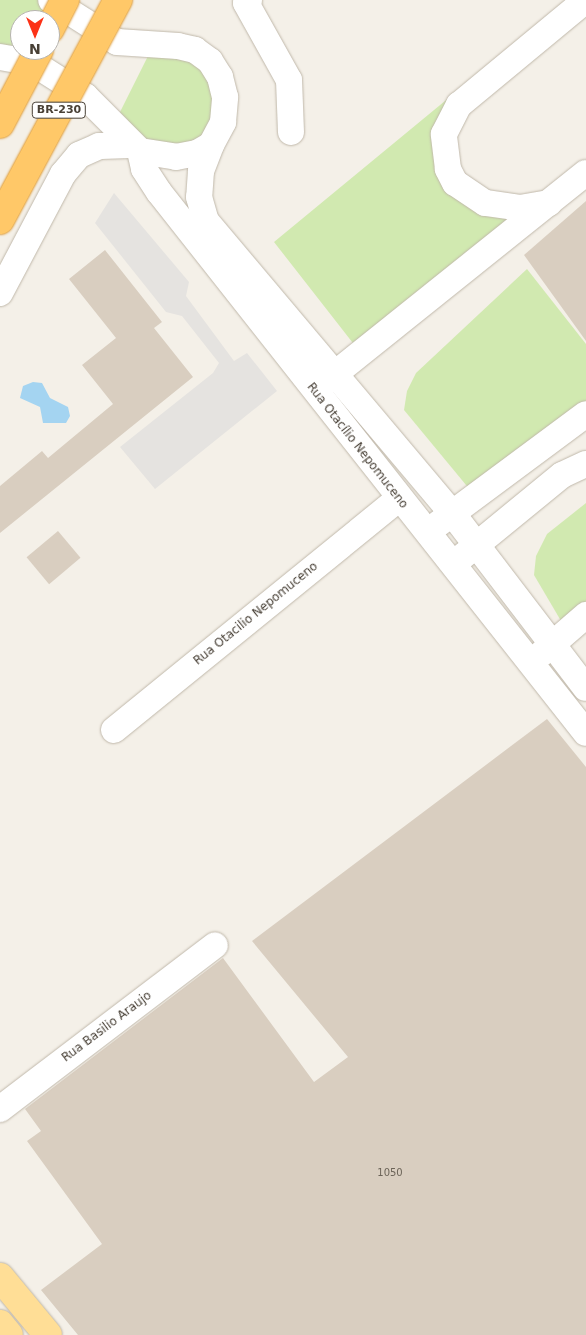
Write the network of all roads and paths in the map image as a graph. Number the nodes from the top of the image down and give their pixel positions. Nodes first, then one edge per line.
1 (51, 0) edge
2 (118, 0) edge
3 (249, 0) edge
4 (586, 0) edge
5 (1, 59) edge
6 (34, 60) edge
7 (0, 124) edge
8 (291, 132) dead end
9 (211, 145) junction
10 (136, 148) junction
11 (586, 173) edge
12 (548, 203) junction
13 (0, 220) edge
14 (227, 261) junction
15 (0, 293) edge
16 (324, 382) junction
17 (586, 414) edge
18 (586, 464) edge
19 (398, 499) junction
20 (452, 513) junction
21 (426, 534) junction
22 (477, 545) junction
23 (451, 566) junction
24 (586, 615) edge
25 (553, 642) junction
26 (577, 658) edge
27 (538, 673) junction
28 (586, 688) edge
29 (114, 730) dead end
30 (586, 734) edge
31 (215, 945) dead end
32 (0, 1109) edge
33 (0, 1277) edge
34 (0, 1324) edge
35 (9, 1335) edge
36 (48, 1335) edge

1 - 9 street, Rua Otacílio Nepomuceno
2 - 13 highway, BR-230, bridge
3 - 8 street
4 - 12 street
5 - 10 street
6 - 7 highway, BR-230, bridge
9 - 10 street
9 - 14 street, Rua Otacílio Nepomuceno
10 - 14 street, Rua Otacílio Nepomuceno
10 - 15 street
11 - 12 street
12 - 16 street
14 - 16 street, Rua Otacílio Nepomuceno
16 - 19 street, Rua Otacílio Nepomuceno
16 - 20 street, Rua Otacílio Nepomuceno
17 - 20 street
18 - 22 street
19 - 21 street, Rua Otacílio Nepomuceno
19 - 29 street, Rua Otacilio Nepomuceno
20 - 21 street
20 - 22 street, Rua Otacílio Nepomuceno
21 - 23 street, Rua Otacílio Nepomuceno
22 - 23 street
22 - 25 street, Rua Otacílio Nepomuceno
23 - 27 street, Rua Otacílio Nepomuceno
24 - 25 street
25 - 26 street, Rua Otacílio Nepomuceno
25 - 27 street
26 - 27 street
26 - 28 street, Rua Otacílio Nepomuceno
27 - 30 street, Rua Otacílio Nepomuceno
31 - 32 street, Rua Basilio Araujo
33 - 36 main road
34 - 35 main road

